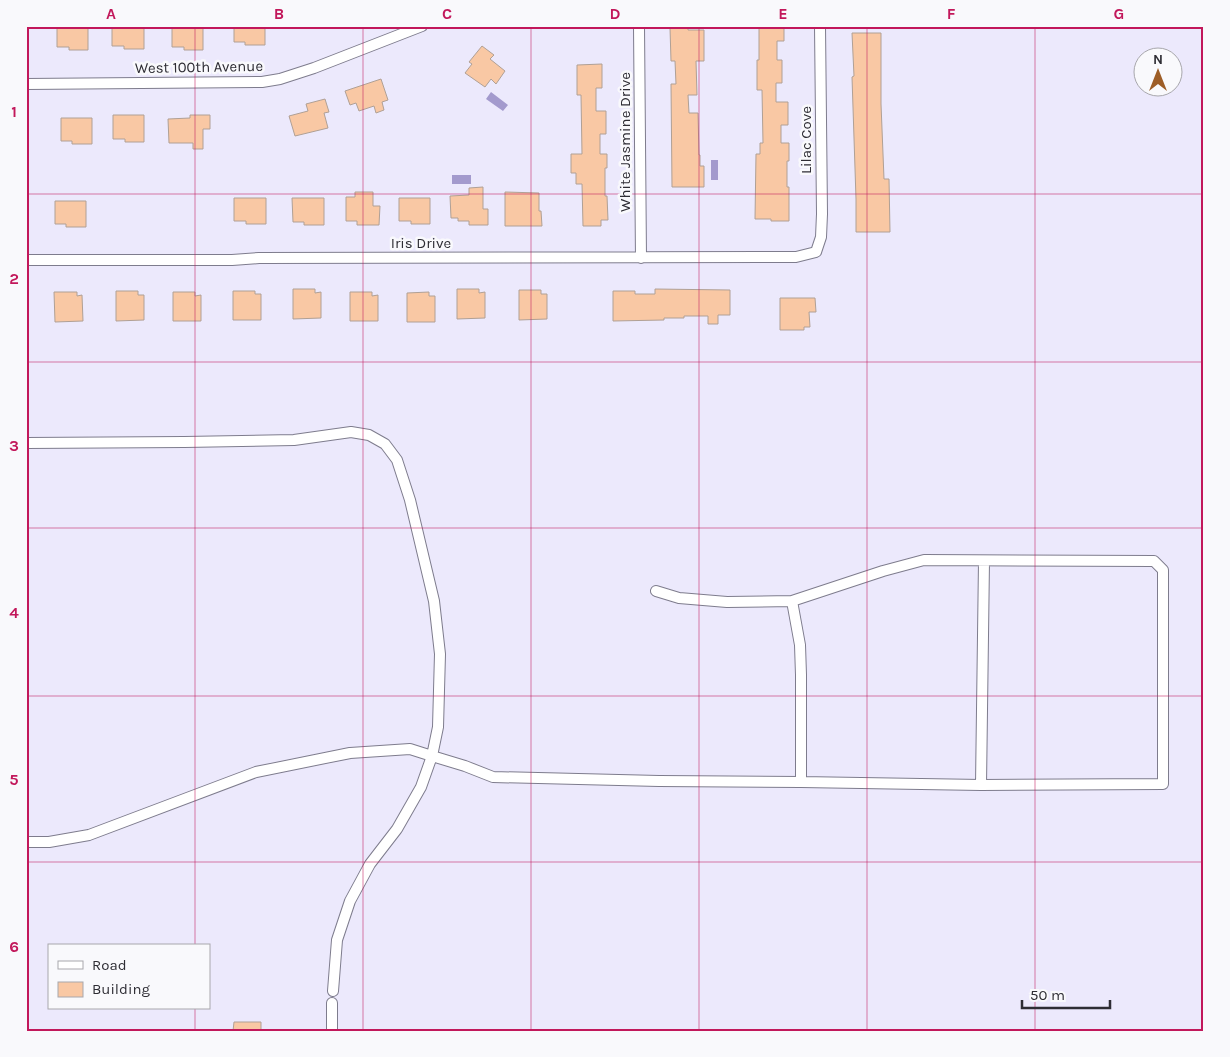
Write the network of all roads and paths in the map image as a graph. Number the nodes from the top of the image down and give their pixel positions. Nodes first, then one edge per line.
1 (422, 26) edge
2 (639, 26) edge
3 (820, 26) edge
4 (26, 84) edge
5 (816, 252) joint
6 (640, 258) junction
7 (26, 260) edge
8 (26, 443) edge
9 (984, 561) junction
10 (656, 591) dead end
11 (792, 601) junction
12 (432, 756) junction
13 (801, 782) junction
14 (981, 784) junction
15 (26, 842) edge
16 (333, 992) dead end
17 (332, 1003) dead end
18 (332, 1031) edge

1 - 4 street, West 100th Avenue
2 - 6 street, White Jasmine Drive
3 - 5 street, Lilac Cove
5 - 6 street, Iris Drive
6 - 7 street, Iris Drive
8 - 12 street
9 - 11 street
9 - 14 street
9 - 14 street
10 - 11 street
11 - 13 street
12 - 13 street
12 - 15 street
12 - 16 street
13 - 14 street
17 - 18 street

